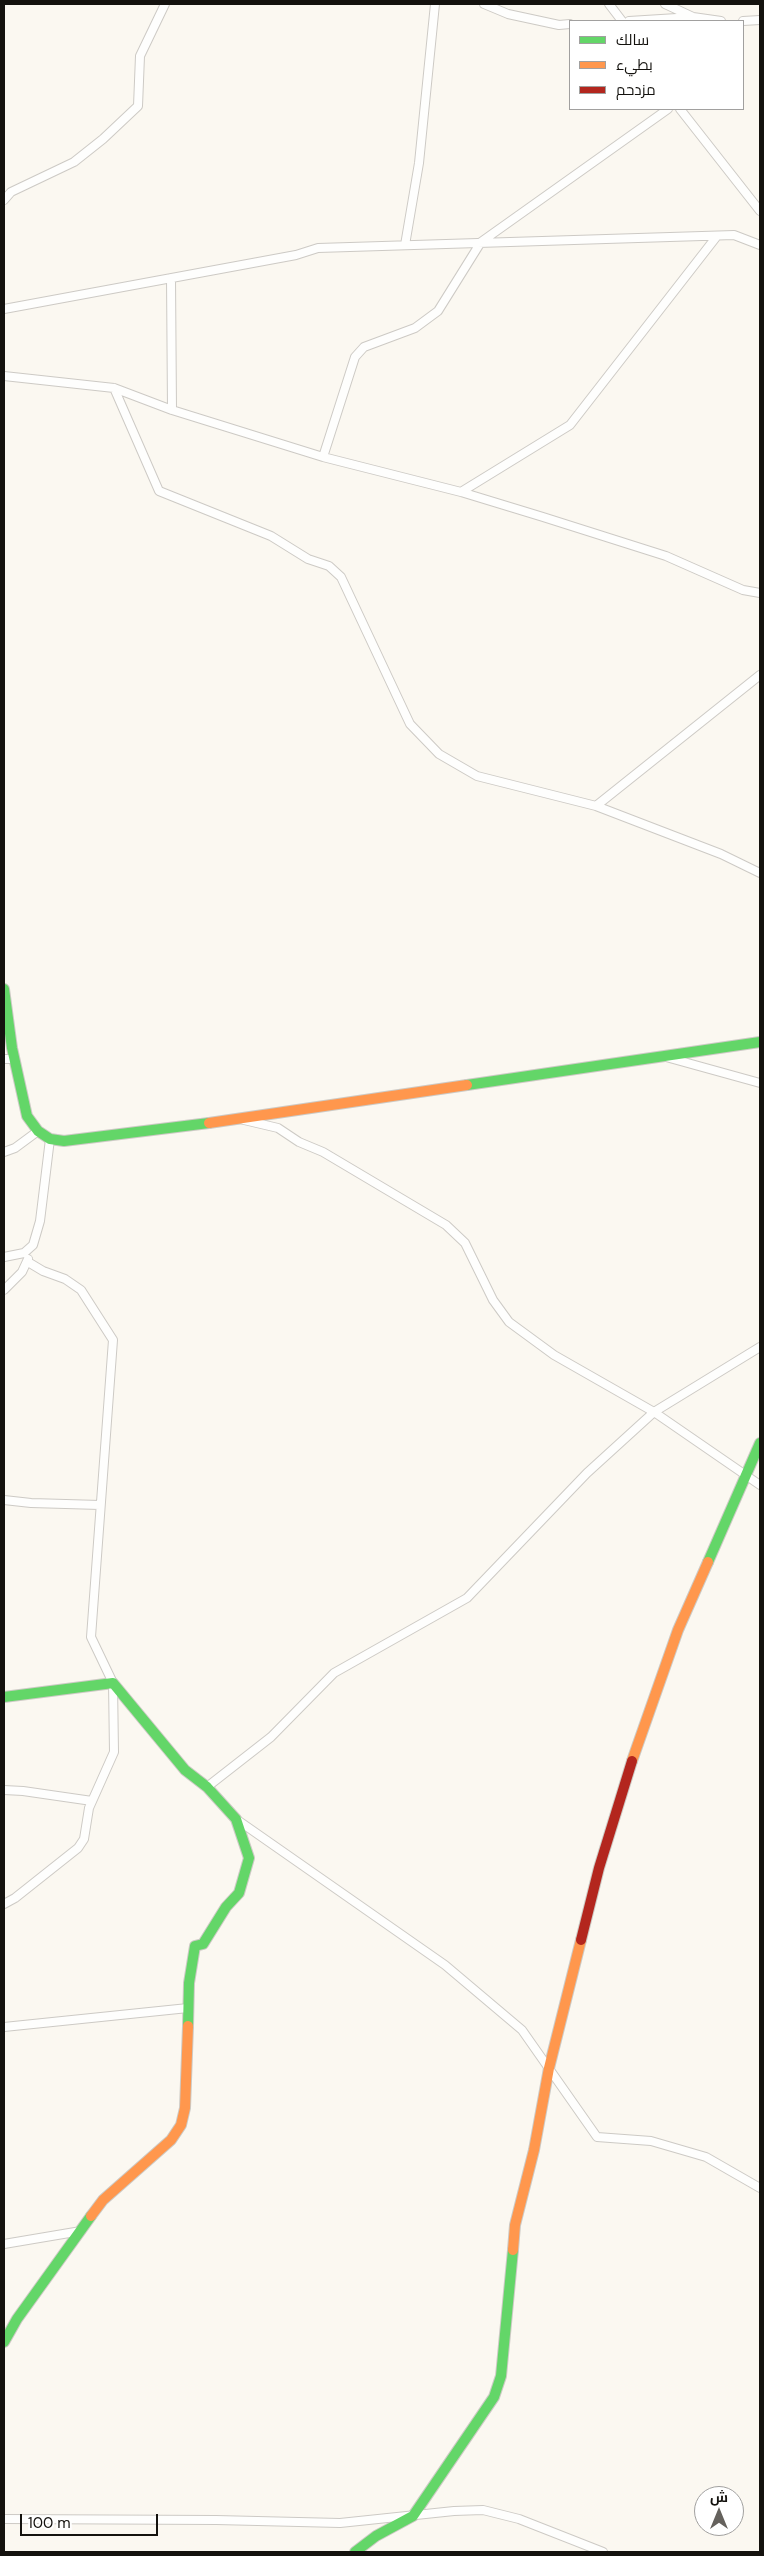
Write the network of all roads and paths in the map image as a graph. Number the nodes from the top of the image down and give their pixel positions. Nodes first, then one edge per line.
1 (165, 4) edge
2 (435, 4) edge
3 (484, 4) edge
4 (609, 4) edge
5 (664, 4) edge
6 (693, 17) junction
7 (621, 20) edge
8 (645, 20) edge
9 (714, 20) edge
10 (760, 20) edge
11 (744, 21) edge
12 (569, 24) edge
13 (667, 110) edge
14 (681, 110) edge
15 (4, 200) edge
16 (760, 211) edge
17 (716, 236) junction
18 (481, 242) junction
19 (405, 245) junction
20 (760, 245) edge
21 (171, 278) junction
22 (4, 309) edge
23 (4, 376) edge
24 (114, 388) junction
25 (172, 410) junction
26 (323, 457) junction
27 (461, 492) junction
28 (760, 593) edge
29 (760, 675) edge
30 (596, 806) junction
31 (760, 873) edge
32 (4, 989) edge
33 (760, 1042) edge
34 (662, 1056) junction
35 (4, 1059) edge
36 (15, 1059) junction
37 (760, 1083) edge
38 (240, 1119) junction
39 (38, 1131) junction
40 (50, 1138) junction
41 (4, 1152) edge
42 (30, 1250) junction
43 (4, 1257) edge
44 (28, 1262) junction
45 (4, 1290) edge
46 (760, 1347) edge
47 (654, 1412) junction
48 (760, 1443) edge
49 (746, 1477) junction
50 (760, 1484) edge
51 (4, 1500) edge
52 (100, 1505) junction
53 (112, 1683) junction
54 (4, 1697) edge
55 (207, 1787) junction
56 (4, 1790) edge
57 (92, 1801) junction
58 (236, 1820) junction
59 (4, 1904) edge
60 (188, 2008) junction
61 (4, 2027) edge
62 (549, 2068) junction
63 (760, 2188) edge
64 (81, 2230) junction
65 (4, 2244) edge
66 (4, 2342) edge
67 (413, 2516) junction
68 (4, 2519) edge
69 (356, 2552) edge
70 (603, 2552) edge

1 - 15 street
2 - 19 street
3 - 12 street
4 - 7 street
5 - 6 street
6 - 8 street
6 - 9 street
10 - 11 street
13 - 18 street
14 - 16 street
17 - 18 street
17 - 20 street
17 - 27 street
18 - 19 street
18 - 26 street
19 - 21 street
21 - 22 street
21 - 25 street
23 - 24 street
24 - 25 street
24 - 30 street
25 - 26 street
26 - 27 street
27 - 28 street
29 - 30 street
30 - 31 street
32 - 36 street
33 - 34 street
34 - 37 street
34 - 38 street
35 - 36 street
36 - 39 street
38 - 40 street
38 - 47 street
39 - 40 street
39 - 41 street
40 - 42 street
42 - 43 street
42 - 44 street
44 - 45 street
44 - 52 street
46 - 47 street
47 - 49 street
47 - 55 street
48 - 49 street
49 - 50 street
49 - 62 street
51 - 52 street
52 - 53 street
53 - 54 street
53 - 55 street
53 - 57 street
55 - 58 street
56 - 57 street
57 - 59 street
58 - 60 street
58 - 62 street
60 - 61 street
60 - 64 street
62 - 63 street
62 - 67 street
64 - 65 street
64 - 66 street
67 - 68 street
67 - 69 street
67 - 70 street

